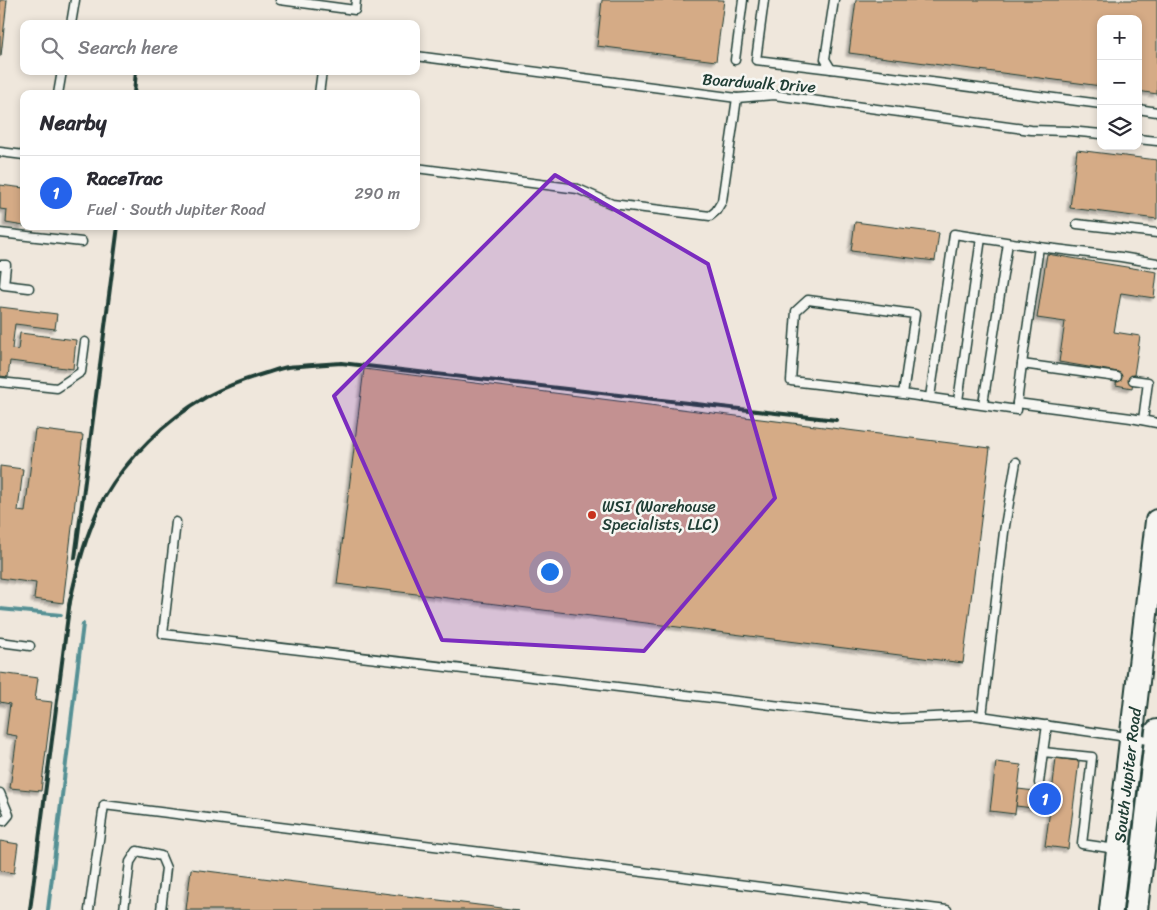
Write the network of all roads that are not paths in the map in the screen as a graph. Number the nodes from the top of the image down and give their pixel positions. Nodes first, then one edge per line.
1 (75, 0) edge
2 (280, 0) edge
3 (356, 0) edge
4 (743, 0) edge
5 (764, 0) edge
6 (834, 0) edge
7 (72, 20) edge
8 (420, 57) edge
9 (736, 60) dead end
10 (831, 69) junction
11 (61, 75) edge
12 (321, 75) edge
13 (59, 90) edge
14 (320, 90) edge
15 (737, 98) junction
16 (1097, 103) edge
17 (1142, 110) edge
18 (1157, 112) edge
19 (1097, 134) edge
20 (1142, 139) edge
21 (1157, 141) edge
22 (0, 152) edge
23 (20, 154) edge
24 (420, 169) edge
25 (1077, 224) dead end
26 (0, 233) edge
27 (1157, 233) edge
28 (981, 238) junction
29 (82, 242) dead end
30 (1008, 242) junction
31 (1039, 247) junction
32 (1157, 263) edge
33 (0, 265) edge
34 (29, 288) dead end
35 (85, 342) dead end
36 (1022, 364) junction
37 (1117, 377) dead end
38 (1133, 380) dead end
39 (0, 382) edge
40 (903, 394) junction
41 (930, 397) junction
42 (958, 401) junction
43 (1017, 403) junction
44 (983, 404) junction
45 (1143, 420) junction
46 (1157, 423) edge
47 (1016, 462) dead end
48 (1157, 521) edge
49 (176, 522) dead end
50 (0, 642) edge
51 (30, 646) dead end
52 (982, 716) junction
53 (1047, 725) junction
54 (1132, 737) junction
55 (1157, 738) edge
56 (1043, 752) junction
57 (1039, 783) dead end
58 (0, 793) edge
59 (0, 820) edge
60 (1118, 849) junction
61 (89, 910) edge
62 (124, 910) edge
63 (161, 910) edge
64 (947, 910) edge
65 (1111, 910) edge
66 (1136, 910) edge

1 - 7 lane
2 - 3 lane
4 - 9 lane
5 - 10 lane
6 - 10 lane
8 - 15 lane, Boardwalk Drive
10 - 16 lane
11 - 13 lane
12 - 14 lane
15 - 19 lane, Boardwalk Drive
15 - 24 lane
17 - 18 lane
20 - 21 lane
22 - 23 lane
25 - 27 lane
26 - 29 lane
28 - 30 lane
28 - 41 lane
28 - 42 lane
30 - 31 lane
30 - 44 lane
31 - 32 lane
31 - 36 lane
33 - 34 lane
35 - 39 lane
36 - 37 lane
36 - 43 lane
38 - 45 lane
40 - 40 lane
40 - 41 lane
41 - 42 lane
42 - 44 lane
43 - 44 lane
43 - 45 lane
45 - 46 lane
47 - 52 lane
48 - 54 main road, South Jupiter Road
49 - 52 lane
50 - 51 lane
52 - 53 lane
53 - 54 lane
53 - 56 lane
54 - 55 lane
54 - 60 main road, South Jupiter Road
55 - 66 main road, South Jupiter Road
56 - 57 lane
56 - 60 lane
58 - 59 lane
60 - 65 main road, South Jupiter Road
61 - 64 lane
62 - 63 lane

